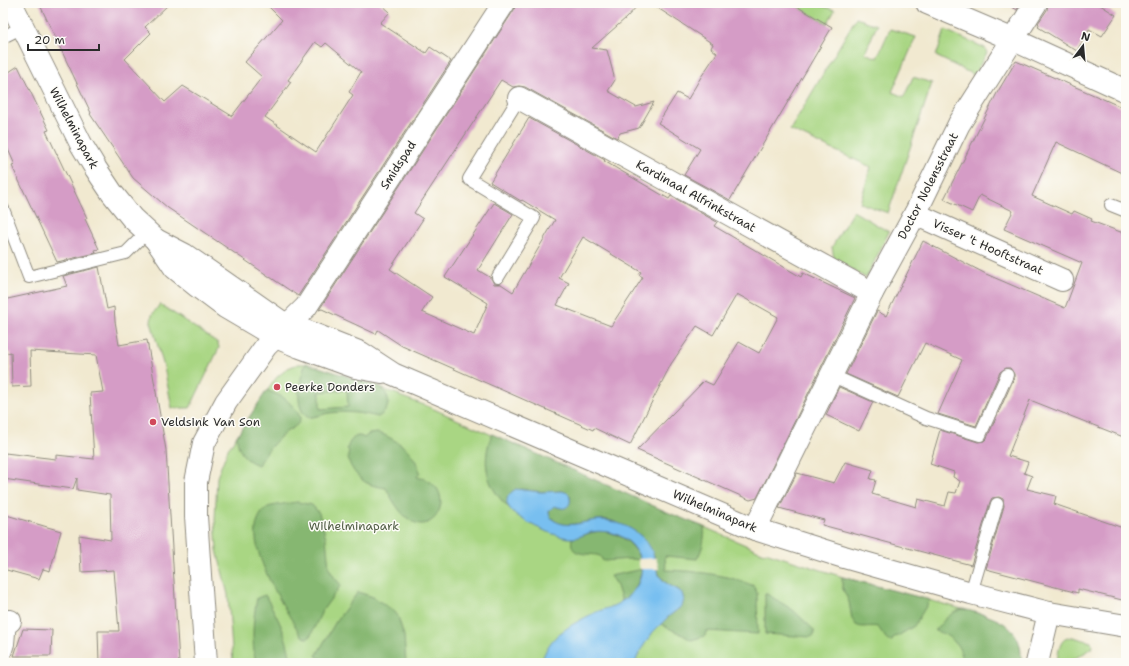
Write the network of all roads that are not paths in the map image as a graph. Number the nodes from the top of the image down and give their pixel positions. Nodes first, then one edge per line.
1 (11, 3) edge
2 (504, 3) edge
3 (926, 3) edge
4 (1036, 3) edge
5 (23, 27) junction
6 (3, 37) edge
7 (1014, 40) junction
8 (1126, 91) edge
9 (519, 98) joint
10 (1111, 205) dead end
11 (3, 209) edge
12 (1126, 211) edge
13 (914, 214) junction
14 (152, 236) junction
15 (498, 277) dead end
16 (1062, 280) dead end
17 (872, 293) junction
18 (282, 331) junction
19 (831, 375) junction
20 (1007, 375) dead end
21 (997, 504) dead end
22 (755, 529) junction
23 (970, 593) junction
24 (1048, 613) junction
25 (7, 621) edge
26 (1126, 626) edge
27 (3, 660) edge
28 (206, 663) edge
29 (1037, 663) edge

1 - 5 street, Wilhelminapark
2 - 18 street, Smidspad
3 - 7 street
4 - 7 street, Doctor Nolensstraat
5 - 6 lane
5 - 14 street, Wilhelminapark
7 - 8 street
7 - 13 street, Doctor Nolensstraat
9 - 15 lane
9 - 17 street, Kardinaal Alfrinkstraat
10 - 12 lane
11 - 14 lane
13 - 16 street, Visser 't Hooftstraat
13 - 17 street, Doctor Nolensstraat
14 - 18 street, Wilhelminapark
17 - 19 street, Doctor Nolensstraat
18 - 22 street, Wilhelminapark
18 - 28 street
19 - 20 lane
19 - 22 street, Doctor Nolensstraat
21 - 23 lane
22 - 23 street, Wilhelminapark
23 - 24 street, Wilhelminapark
24 - 26 street, Wilhelminapark
24 - 29 street
25 - 27 lane

